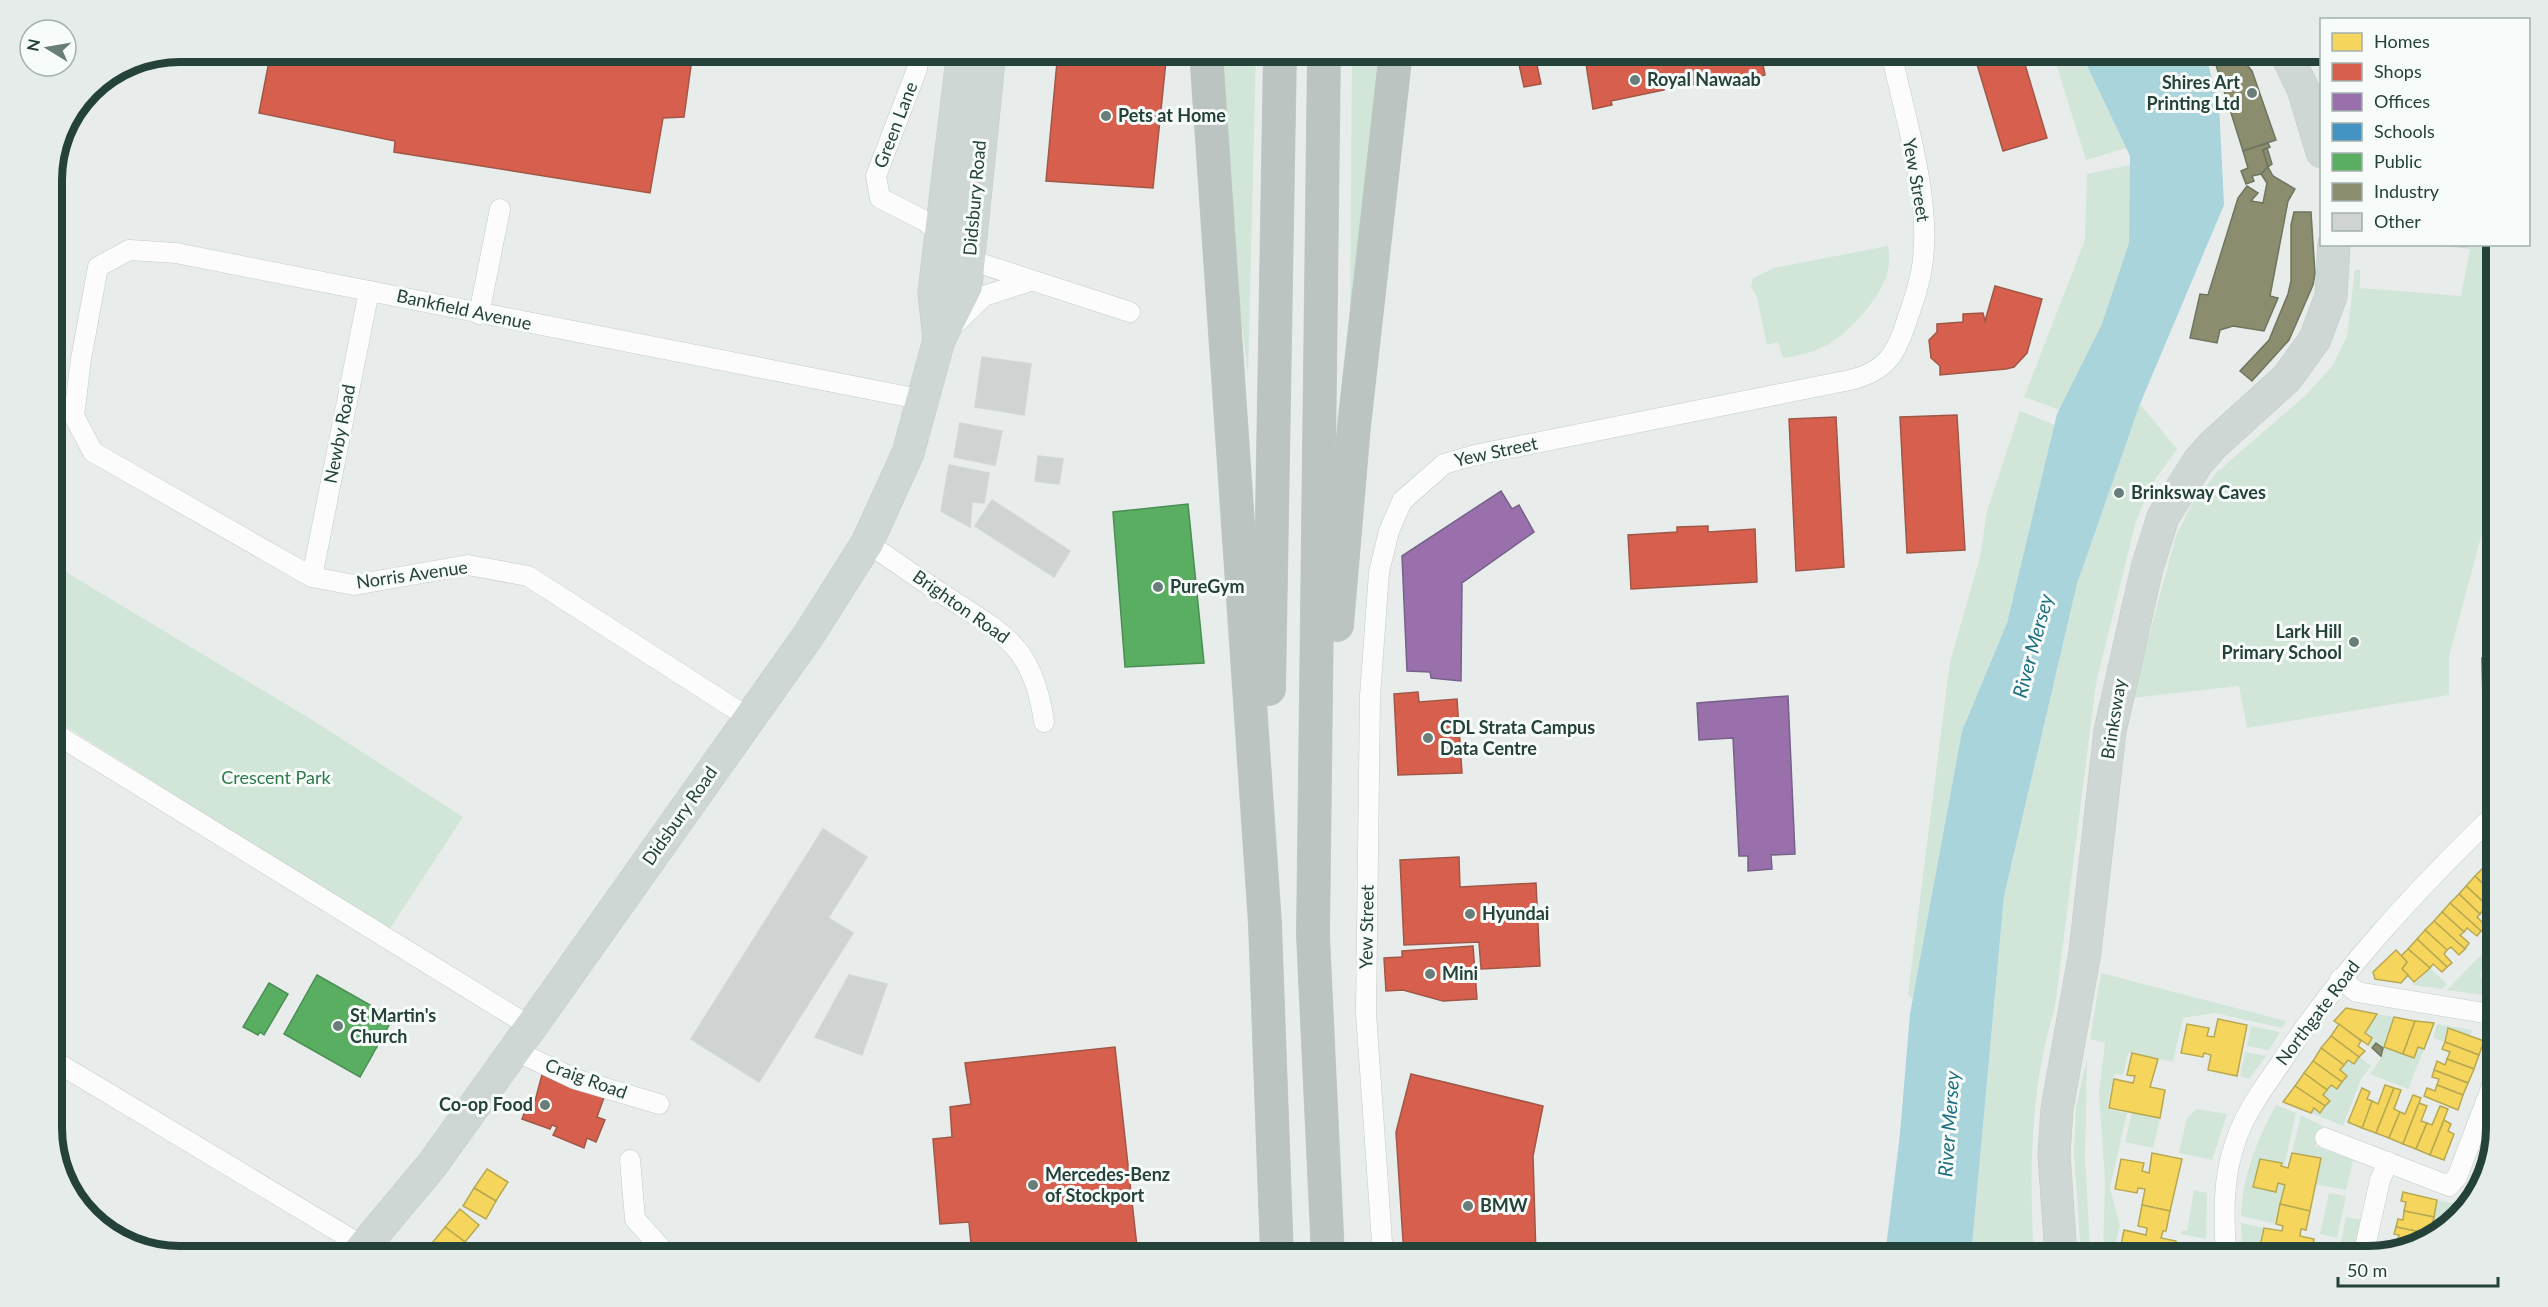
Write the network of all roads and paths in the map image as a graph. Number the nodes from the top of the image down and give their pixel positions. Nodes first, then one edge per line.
1 (918, 62) edge
2 (962, 62) edge
3 (989, 62) edge
4 (1207, 62) edge
5 (1280, 62) edge
6 (1324, 62) edge
7 (1395, 62) edge
8 (1893, 62) edge
9 (2291, 62) edge
10 (2320, 145) edge
11 (500, 209) dead end
12 (941, 235) junction
13 (2334, 246) edge
14 (970, 260) junction
15 (1030, 281) junction
16 (369, 291) junction
17 (1130, 312) dead end
18 (479, 314) junction
19 (939, 340) junction
20 (81, 359) joint
21 (924, 400) junction
22 (867, 543) junction
23 (312, 577) junction
24 (749, 718) junction
25 (1044, 722) dead end
26 (62, 738) edge
27 (2486, 823) edge
28 (1265, 924) junction
29 (1313, 935) junction
30 (2340, 979) junction
31 (2486, 1014) edge
32 (523, 1039) junction
33 (62, 1066) edge
34 (659, 1104) dead end
35 (2486, 1119) edge
36 (2325, 1138) dead end
37 (630, 1160) dead end
38 (2388, 1162) junction
39 (351, 1246) edge
40 (366, 1246) edge
41 (659, 1246) edge
42 (1277, 1246) edge
43 (1328, 1246) edge
44 (1382, 1246) edge
45 (2060, 1246) edge
46 (2226, 1246) edge
47 (2365, 1246) edge

1 - 12 street, Green Lane
2 - 12 main road, Didsbury Road
3 - 14 main road, Didsbury Road
4 - 28 highway
5 - 28 highway
6 - 29 highway
7 - 29 highway
8 - 44 street, Yew Street
9 - 10 main road
11 - 18 street
12 - 14 street, Green Lane
12 - 19 main road, Didsbury Road
13 - 45 main road, Brinksway
14 - 15 street
14 - 19 main road, Didsbury Road
15 - 17 street
15 - 19 street
16 - 18 street, Bankfield Avenue
16 - 20 street, Bankfield Avenue
16 - 23 street, Newby Road
18 - 21 street, Bankfield Avenue
19 - 21 main road, Didsbury Road
20 - 23 street, Norris Avenue
21 - 22 main road, Didsbury Road
22 - 24 main road, Didsbury Road
22 - 25 street, Brighton Road
23 - 24 street, Norris Avenue
24 - 32 main road, Didsbury Road
26 - 32 street
27 - 30 street, Northgate Road
28 - 42 highway
29 - 43 highway
30 - 31 street
30 - 46 street, Northgate Road
32 - 34 street, Craig Road
32 - 40 main road, Didsbury Road
33 - 39 street
35 - 38 street
36 - 38 street
37 - 41 street
38 - 47 street

